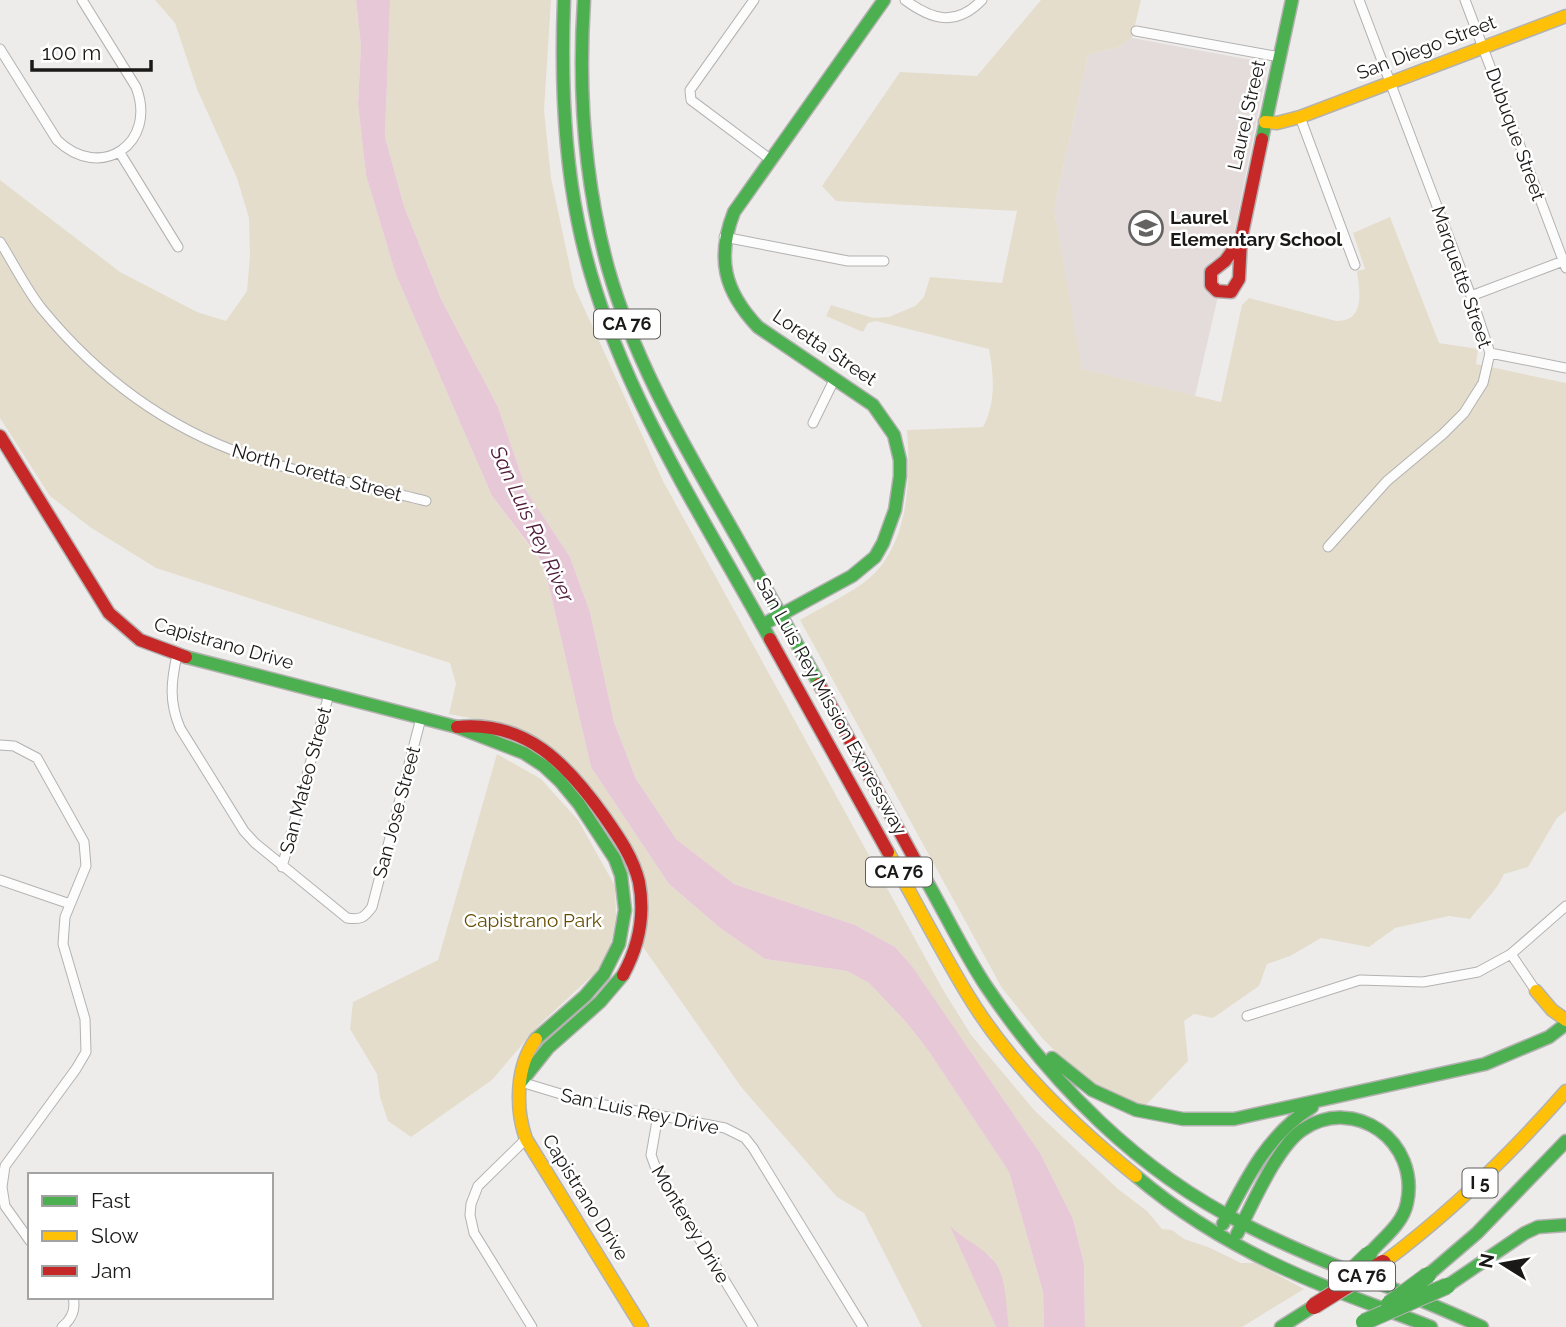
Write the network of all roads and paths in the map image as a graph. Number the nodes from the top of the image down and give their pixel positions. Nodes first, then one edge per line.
1 (82, 0) edge
2 (564, 0) edge
3 (584, 0) edge
4 (754, 0) edge
5 (884, 0) edge
6 (905, 0) edge
7 (982, 0) edge
8 (1292, 0) edge
9 (1359, 0) edge
10 (1465, 0) edge
11 (1566, 16) edge
12 (1136, 31) dead end
13 (1483, 47) junction
14 (0, 49) edge
15 (1280, 57) junction
16 (1392, 82) junction
17 (1300, 117) junction
18 (1264, 126) junction
19 (120, 153) junction
20 (770, 159) junction
21 (724, 237) junction
22 (1241, 239) dead end
23 (0, 242) edge
24 (178, 247) dead end
25 (884, 261) dead end
26 (1565, 263) edge
27 (1355, 265) dead end
28 (1472, 296) junction
29 (1490, 353) junction
30 (1566, 368) edge
31 (835, 379) junction
32 (813, 423) dead end
33 (0, 436) edge
34 (426, 501) dead end
35 (1328, 547) dead end
36 (781, 615) junction
37 (762, 625) junction
38 (177, 655) junction
39 (328, 694) junction
40 (421, 718) junction
41 (0, 745) edge
42 (282, 867) junction
43 (0, 880) edge
44 (70, 904) junction
45 (1566, 906) edge
46 (1511, 954) junction
47 (985, 984) junction
48 (1536, 991) joint
49 (1247, 1016) dead end
50 (1566, 1022) edge
51 (522, 1082) junction
52 (1368, 1091) junction
53 (1566, 1091) edge
54 (658, 1115) junction
55 (526, 1139) junction
56 (1566, 1141) edge
57 (3, 1165) edge
58 (1227, 1216) junction
59 (1242, 1224) junction
60 (1566, 1225) edge
61 (1218, 1233) junction
62 (28, 1238) edge
63 (1233, 1242) junction
64 (1376, 1259) junction
65 (74, 1299) edge
66 (1359, 1325) edge
67 (62, 1327) edge
68 (532, 1327) edge
69 (642, 1327) edge
70 (753, 1327) edge
71 (863, 1327) edge
72 (1281, 1327) edge
73 (1431, 1327) edge
74 (1482, 1327) edge

1 - 19 street
2 - 37 main road, San Luis Rey Mission Expressway / CA 76
3 - 36 main road, San Luis Rey Mission Expressway / CA 76
4 - 20 street
5 - 20 main road, Loretta Street
6 - 7 street
8 - 15 main road, Laurel Street
9 - 16 street, Marquette Street
10 - 13 street, Dubuque Street
11 - 13 main road, San Diego Street
12 - 15 street
13 - 16 main road, San Diego Street
13 - 26 street, Dubuque Street
14 - 19 street
15 - 18 main road, Laurel Street
16 - 17 main road, San Diego Street
16 - 28 street, Marquette Street
17 - 18 main road, San Diego Street
17 - 27 street
18 - 22 main road, Laurel Street
19 - 24 street
20 - 21 main road, Loretta Street
21 - 25 street
21 - 31 main road, Loretta Street
23 - 34 street, North Loretta Street
26 - 28 street
28 - 29 street, Marquette Street
29 - 30 street
29 - 35 street, Marquette Street
31 - 32 street
31 - 36 main road, Loretta Street
33 - 38 main road, Capistrano Drive
36 - 37 main road, Loretta Street
36 - 47 main road, San Luis Rey Mission Expressway / CA 76
37 - 61 main road, San Luis Rey Mission Expressway / CA 76
38 - 39 main road, Capistrano Drive
38 - 42 street
39 - 40 main road, Capistrano Drive
39 - 42 street, San Mateo Street
40 - 42 street, San Jose Street
40 - 51 main road, Capistrano Drive
41 - 44 street
43 - 44 street
44 - 57 street
45 - 46 street
46 - 48 street
46 - 49 street
47 - 52 main road
47 - 58 main road, CA 76
48 - 50 main road
50 - 52 main road
51 - 54 street, San Luis Rey Drive
51 - 55 main road, Capistrano Drive
52 - 58 main road
53 - 64 main road, I 5
54 - 70 street, Monterey Drive
54 - 71 street, San Luis Rey Drive
55 - 68 street
55 - 69 main road, Capistrano Drive
56 - 66 main road, I 5, bridge
57 - 62 street
58 - 59 main road, CA 76
58 - 61 main road
59 - 63 main road
59 - 64 main road
59 - 74 main road, CA 76
60 - 66 main road, bridge
61 - 63 main road, San Luis Rey Mission Expressway / CA 76
63 - 73 main road, San Luis Rey Mission Expressway / CA 76
64 - 72 main road, I 5, bridge
65 - 67 street

